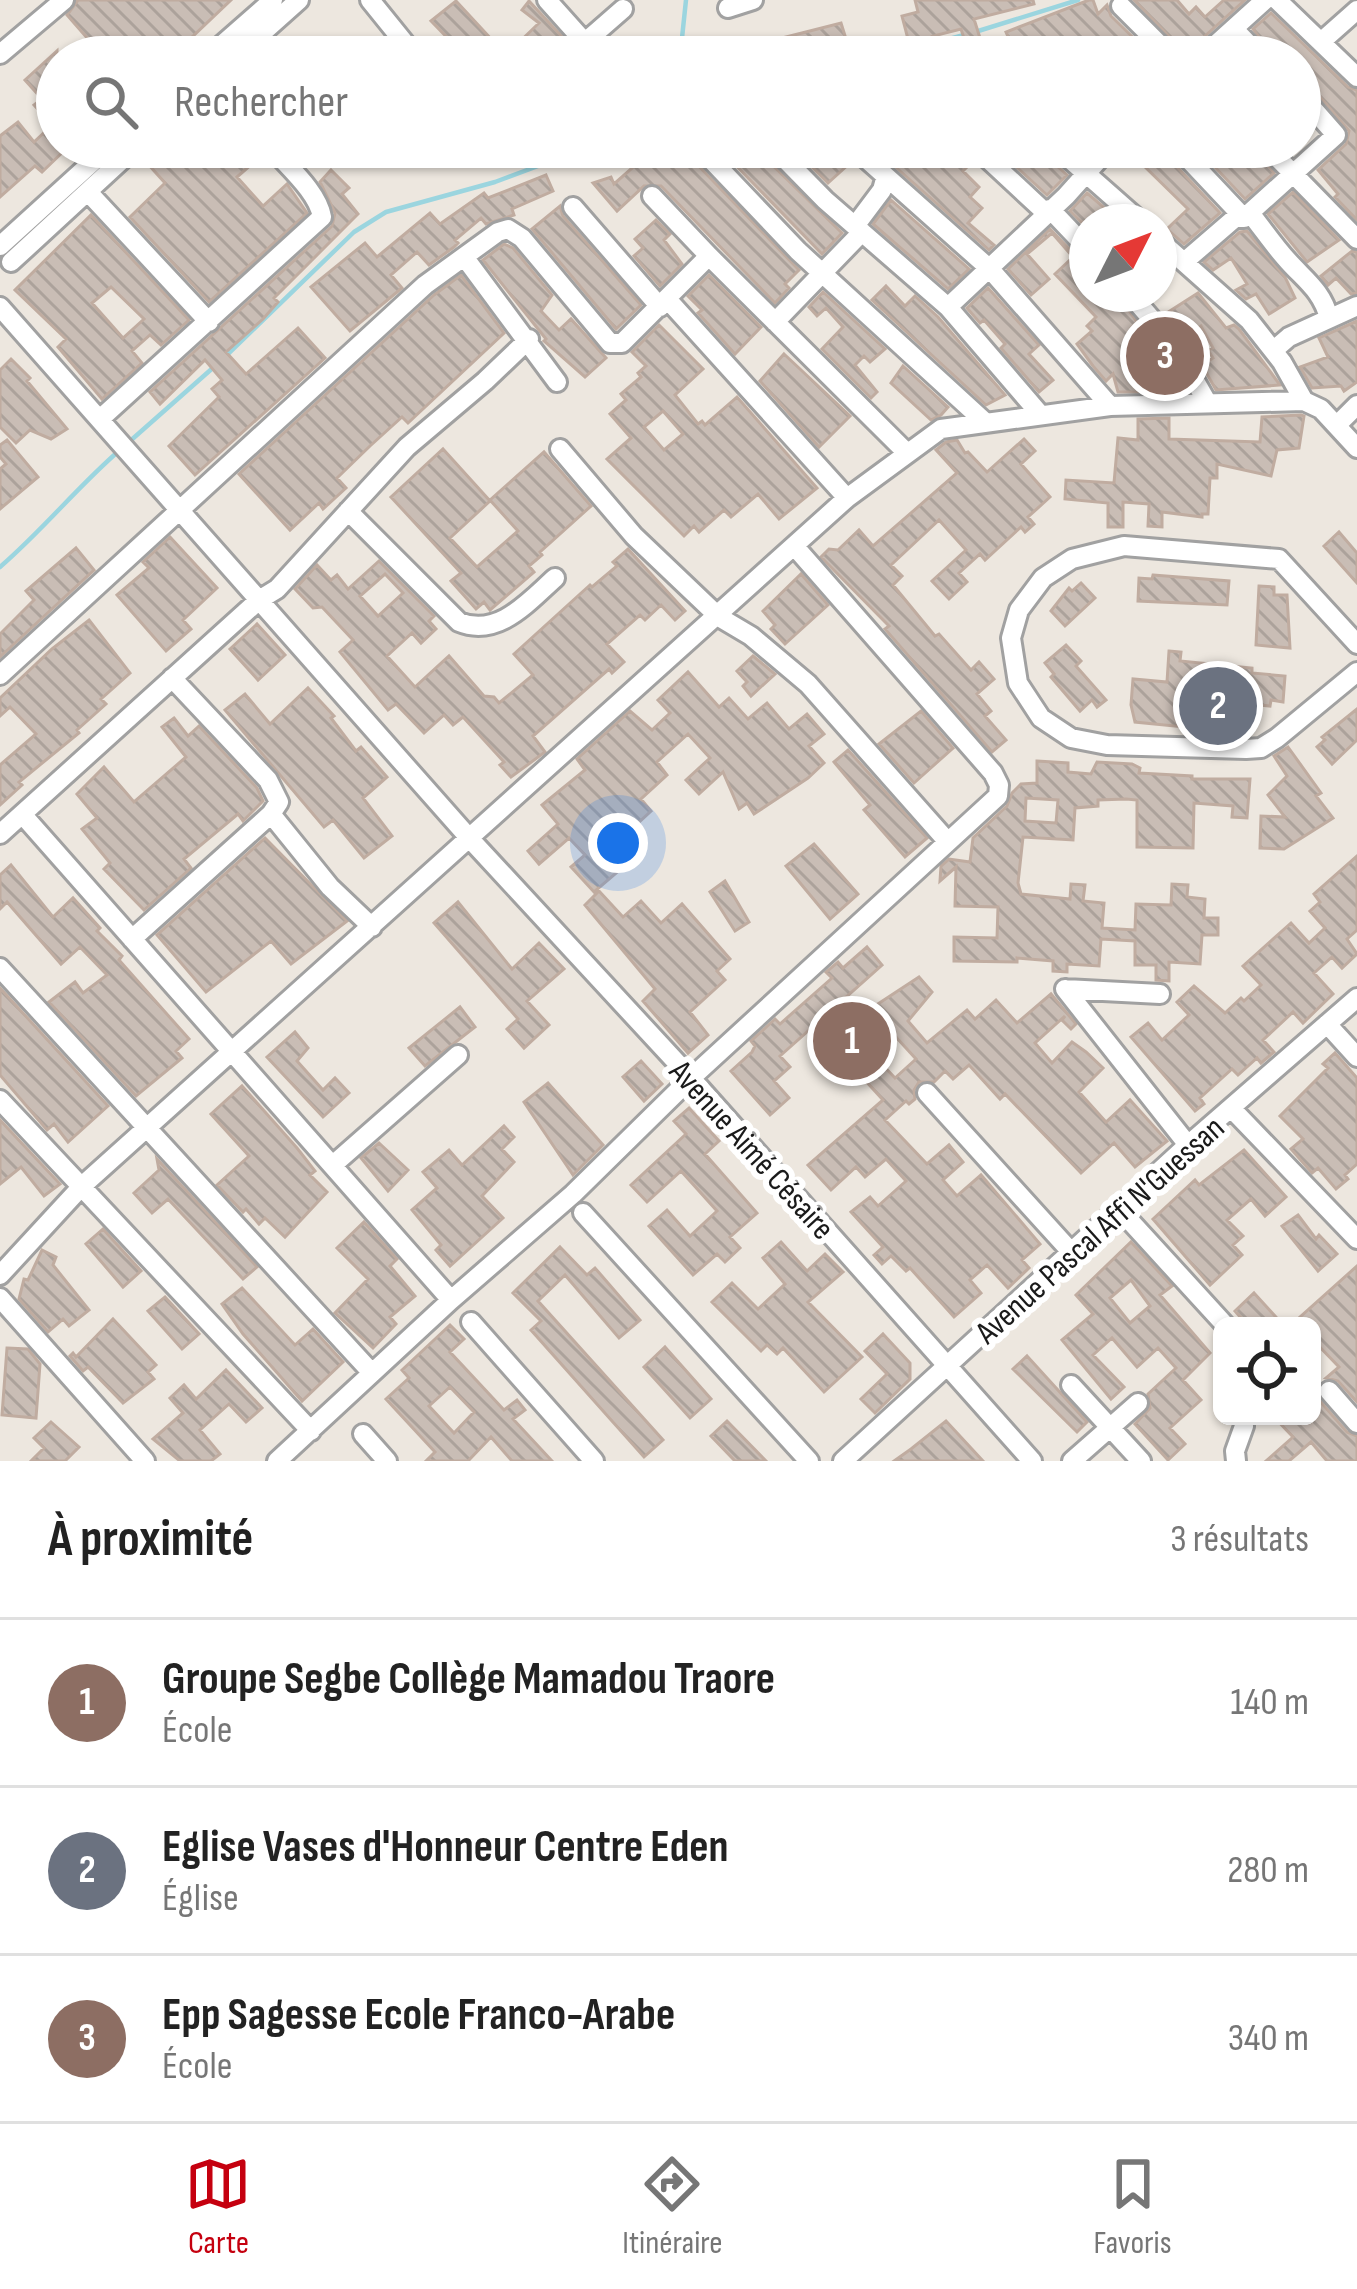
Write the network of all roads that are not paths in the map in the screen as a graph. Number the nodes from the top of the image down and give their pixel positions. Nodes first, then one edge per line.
1 (64, 0) edge
2 (272, 0) edge
3 (299, 0) edge
4 (370, 0) edge
5 (547, 0) edge
6 (753, 0) edge
7 (1265, 0) edge
8 (1277, 0) edge
9 (1120, 7) dead end
10 (728, 8) dead end
11 (623, 9) dead end
12 (1357, 10) edge
13 (1234, 29) junction
14 (232, 36) edge
15 (259, 36) edge
16 (399, 36) edge
17 (579, 36) edge
18 (601, 36) edge
19 (1150, 36) edge
20 (1226, 36) edge
21 (1241, 36) edge
22 (1317, 36) edge
23 (1322, 41) joint
24 (0, 54) edge
25 (1357, 77) edge
26 (1321, 118) edge
27 (1321, 149) edge
28 (89, 168) edge
29 (114, 168) edge
30 (290, 168) edge
31 (719, 168) edge
32 (795, 168) edge
33 (874, 168) edge
34 (999, 168) edge
35 (1084, 168) edge
36 (1091, 168) edge
37 (1198, 168) edge
38 (1290, 168) edge
39 (1301, 168) edge
40 (1088, 171) junction
41 (1296, 173) junction
42 (885, 179) junction
43 (88, 192) junction
44 (652, 196) dead end
45 (1122, 204) edge
46 (572, 207) dead end
47 (1048, 211) junction
48 (1246, 216) junction
49 (858, 229) junction
50 (1069, 231) edge
51 (1357, 239) edge
52 (6, 254) edge
53 (710, 256) junction
54 (1177, 256) edge
55 (465, 258) junction
56 (1184, 262) junction
57 (989, 269) junction
58 (824, 272) junction
59 (664, 304) junction
60 (1357, 306) edge
61 (0, 307) edge
62 (948, 308) junction
63 (1146, 312) edge
64 (1329, 318) junction
65 (209, 322) junction
66 (775, 322) junction
67 (529, 339) junction
68 (1274, 350) junction
69 (557, 382) dead end
70 (1304, 400) junction
71 (1207, 402) junction
72 (1357, 405) edge
73 (1111, 406) junction
74 (1039, 413) junction
75 (100, 419) junction
76 (986, 423) junction
77 (1336, 424) junction
78 (1357, 448) edge
79 (560, 449) dead end
80 (907, 453) junction
81 (847, 498) junction
82 (180, 511) junction
83 (348, 511) junction
84 (796, 548) junction
85 (555, 578) dead end
86 (259, 600) junction
87 (719, 617) junction
88 (1357, 644) edge
89 (1357, 672) edge
90 (0, 675) edge
91 (172, 678) junction
92 (22, 814) junction
93 (271, 814) junction
94 (0, 833) edge
95 (471, 839) junction
96 (948, 842) junction
97 (372, 927) junction
98 (132, 939) junction
99 (0, 968) edge
100 (1160, 994) dead end
101 (1357, 998) edge
102 (1327, 1024) junction
103 (233, 1052) junction
104 (458, 1054) dead end
105 (1357, 1057) edge
106 (691, 1078) junction
107 (927, 1093) dead end
108 (0, 1100) edge
109 (1231, 1108) junction
110 (148, 1126) junction
111 (1188, 1145) junction
112 (334, 1164) junction
113 (82, 1186) junction
114 (1120, 1210) junction
115 (584, 1213) dead end
116 (1357, 1239) edge
117 (1073, 1254) junction
118 (0, 1275) edge
119 (0, 1298) edge
120 (451, 1300) junction
121 (1218, 1317) edge
122 (471, 1322) dead end
123 (947, 1367) junction
124 (372, 1373) junction
125 (1071, 1385) dead end
126 (1329, 1390) dead end
127 (1138, 1403) dead end
128 (1357, 1423) edge
129 (1244, 1426) dead end
130 (1110, 1428) junction
131 (311, 1431) junction
132 (363, 1434) dead end
133 (145, 1461) edge
134 (278, 1461) edge
135 (387, 1461) edge
136 (594, 1461) edge
137 (809, 1461) edge
138 (843, 1461) edge
139 (1032, 1461) edge
140 (1072, 1461) edge
141 (1141, 1461) edge
142 (1236, 1461) edge

1 - 24 street
2 - 14 street
3 - 15 street
4 - 16 street
5 - 17 street
6 - 10 street
7 - 13 street
8 - 22 street
9 - 19 street
11 - 18 street
12 - 23 street
13 - 20 street
13 - 21 street
23 - 25 street
26 - 27 street
28 - 52 street
29 - 43 street
30 - 65 street
31 - 58 street
32 - 49 street
33 - 42 street
34 - 47 street
35 - 40 street
36 - 40 street
37 - 48 street
38 - 41 street
39 - 41 street
40 - 45 street
40 - 47 street
41 - 48 street
41 - 51 street
42 - 49 street
42 - 57 street
43 - 52 street
43 - 65 street
44 - 53 street
46 - 59 street
47 - 50 street
47 - 57 street
48 - 56 street
48 - 64 street
49 - 58 street
49 - 62 street
53 - 59 street
53 - 66 street
54 - 56 street
55 - 59 street
55 - 67 street
55 - 82 street
56 - 68 street
57 - 62 street
57 - 73 street
58 - 66 street
58 - 76 street
59 - 81 street
60 - 64 street
61 - 75 street, Avenue Aimé Césaire
62 - 74 street
63 - 71 street
64 - 68 street
65 - 75 street
66 - 80 street
67 - 69 street
67 - 83 street
68 - 70 street
70 - 71 street
70 - 77 street
71 - 73 street
72 - 77 street
73 - 74 street
74 - 76 street
75 - 82 street, Avenue Aimé Césaire
76 - 80 street
77 - 78 street
79 - 87 street
80 - 81 street
81 - 84 street
82 - 86 street, Avenue Aimé Césaire
82 - 90 street
83 - 85 street
83 - 86 street
84 - 87 street
84 - 96 street
86 - 91 street
86 - 95 street, Avenue Aimé Césaire
87 - 95 street
87 - 96 street
88 - 89 street
91 - 92 street
91 - 93 street
92 - 94 street
92 - 98 street
93 - 97 street
93 - 98 street
95 - 97 street
95 - 106 street, Avenue Aimé Césaire
96 - 106 street
97 - 103 street
98 - 103 street
99 - 110 street
100 - 111 street
101 - 102 street, Avenue Pascal Affi N'Guessan
102 - 105 street
102 - 109 street, Avenue Pascal Affi N'Guessan
103 - 110 street
103 - 112 street
104 - 112 street
106 - 120 street
106 - 123 street, Avenue Aimé Césaire
107 - 117 street
108 - 113 street
109 - 111 street, Avenue Pascal Affi N'Guessan
109 - 116 street
110 - 113 street
110 - 124 street
111 - 114 street, Avenue Pascal Affi N'Guessan
112 - 120 street
113 - 118 street
113 - 131 street
114 - 117 street, Avenue Pascal Affi N'Guessan
114 - 121 street
115 - 137 street
117 - 123 street, Avenue Pascal Affi N'Guessan
119 - 133 street
120 - 124 street
122 - 136 street
123 - 138 street, Avenue Pascal Affi N'Guessan
123 - 139 street, Avenue Aimé Césaire
124 - 131 street
125 - 130 street
126 - 128 street
127 - 130 street
129 - 142 street
130 - 140 street
130 - 141 street
131 - 134 street
132 - 135 street

